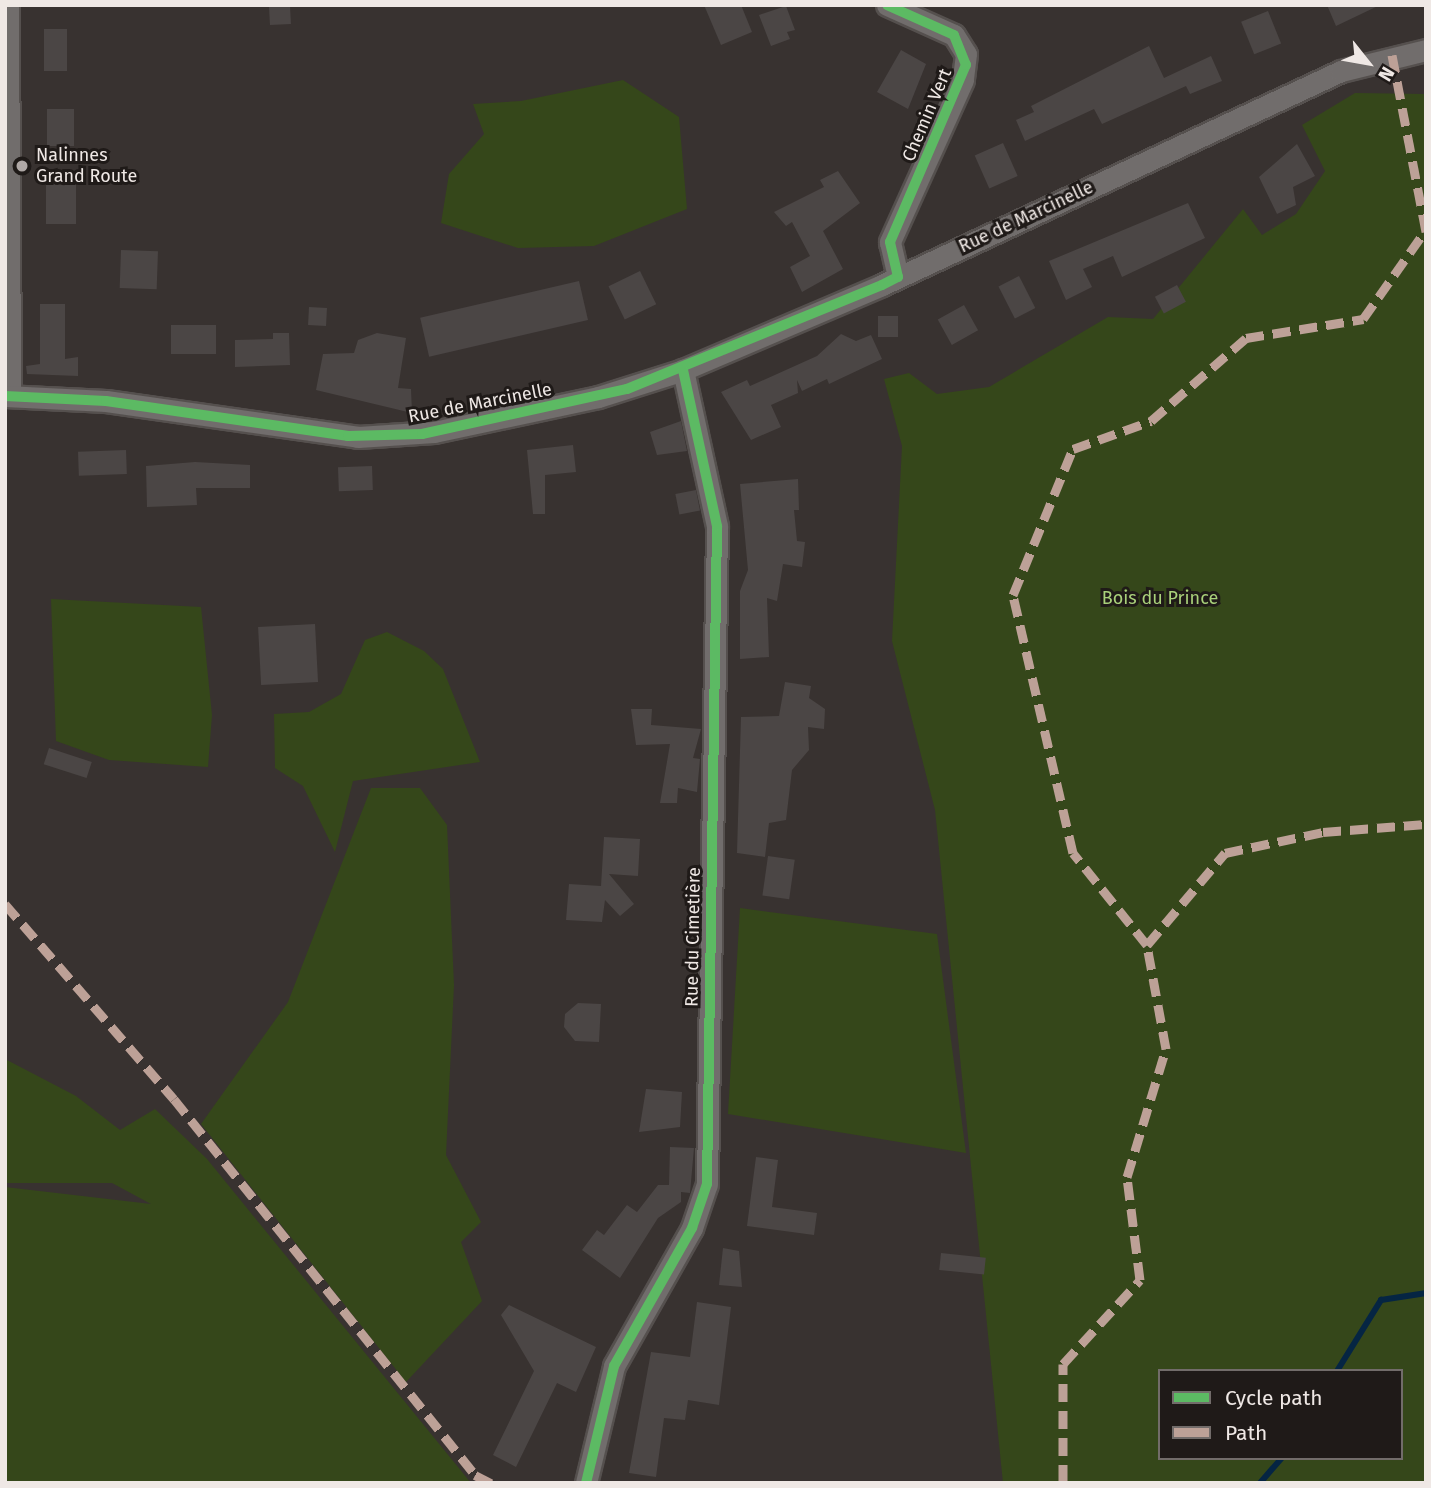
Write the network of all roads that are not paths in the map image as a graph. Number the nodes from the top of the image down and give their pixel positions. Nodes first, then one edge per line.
1 (8, 5) edge
2 (887, 5) edge
3 (1426, 50) edge
4 (898, 277) junction
5 (683, 370) junction
6 (7, 396) edge
7 (586, 1483) edge

1 - 6 street
2 - 4 street, Chemin Vert
3 - 4 street, Rue de Marcinelle
4 - 5 street, Rue de Marcinelle
5 - 6 street, Rue de Marcinelle
5 - 7 street, Rue du Cimetière

